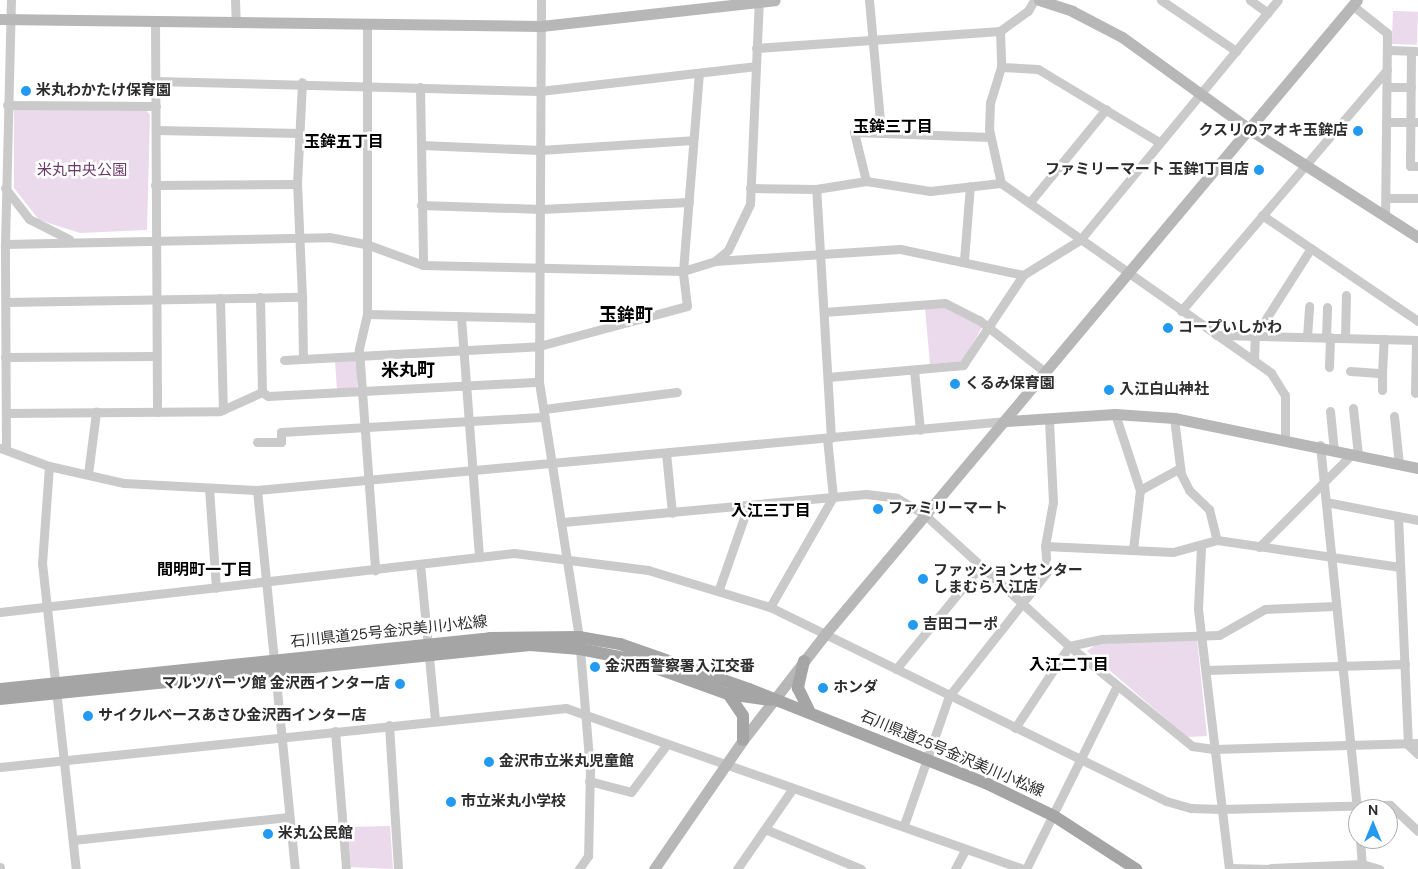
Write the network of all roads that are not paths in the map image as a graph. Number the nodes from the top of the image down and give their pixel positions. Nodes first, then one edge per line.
1 (11, 0) edge
2 (235, 0) edge
3 (541, 0) edge
4 (775, 0) edge
5 (869, 0) edge
6 (1034, 0) edge
7 (1039, 0) edge
8 (1161, 0) edge
9 (1250, 0) edge
10 (1278, 0) edge
11 (759, 1) edge
12 (1354, 2) edge
13 (1268, 12) junction
14 (5, 20) edge
15 (155, 22) junction
16 (236, 23) junction
17 (367, 24) junction
18 (542, 26) junction
19 (1000, 31) junction
20 (870, 37) junction
21 (756, 48) junction
22 (1388, 50) junction
23 (1236, 51) junction
24 (1415, 51) edge
25 (755, 66) junction
26 (1001, 67) junction
27 (1387, 70) junction
28 (699, 73) junction
29 (4, 78) edge
30 (156, 81) junction
31 (302, 82) junction
32 (1413, 83) edge
33 (366, 85) junction
34 (420, 87) junction
35 (1387, 87) junction
36 (540, 91) junction
37 (1201, 93) junction
38 (7, 105) junction
39 (156, 106) junction
40 (1106, 109) junction
41 (1386, 122) junction
42 (1414, 122) edge
43 (1249, 129) junction
44 (156, 130) junction
45 (881, 131) junction
46 (300, 133) junction
47 (990, 137) junction
48 (693, 140) junction
49 (1160, 142) junction
50 (421, 145) junction
51 (540, 150) junction
52 (1306, 165) junction
53 (1418, 166) edge
54 (866, 181) junction
55 (1001, 183) junction
56 (297, 184) junction
57 (155, 185) junction
58 (970, 186) junction
59 (5, 188) junction
60 (750, 188) junction
61 (816, 189) junction
62 (1386, 198) junction
63 (1418, 198) edge
64 (689, 202) junction
65 (1030, 202) junction
66 (421, 205) junction
67 (541, 209) junction
68 (1262, 215) junction
69 (1385, 216) junction
70 (298, 237) junction
71 (1418, 237) edge
72 (154, 239) junction
73 (1080, 240) junction
74 (78, 242) junction
75 (5, 244) junction
76 (366, 244) junction
77 (1311, 248) junction
78 (821, 254) junction
79 (964, 260) junction
80 (715, 261) junction
81 (423, 265) junction
82 (540, 268) junction
83 (683, 271) junction
84 (1129, 272) junction
85 (1023, 275) junction
86 (1346, 295) dead end
87 (260, 297) junction
88 (302, 297) junction
89 (154, 298) junction
90 (220, 298) junction
91 (6, 302) junction
92 (1309, 306) dead end
93 (1328, 307) dead end
94 (1181, 311) junction
95 (824, 312) junction
96 (366, 314) junction
97 (461, 316) junction
98 (539, 318) junction
99 (1418, 321) edge
100 (2, 324) edge
101 (990, 328) junction
102 (1216, 335) junction
103 (1255, 336) junction
104 (1307, 337) junction
105 (1328, 337) junction
106 (1345, 338) junction
107 (1384, 339) junction
108 (1417, 340) edge
109 (539, 346) junction
110 (464, 350) junction
111 (156, 356) junction
112 (5, 357) junction
113 (359, 357) junction
114 (303, 359) junction
115 (284, 360) dead end
116 (1254, 361) junction
117 (1329, 367) dead end
118 (914, 370) junction
119 (1350, 371) dead end
120 (1045, 372) junction
121 (1382, 373) junction
122 (828, 377) junction
123 (539, 382) junction
124 (466, 386) junction
125 (362, 390) junction
126 (1382, 390) dead end
127 (262, 392) junction
128 (678, 392) dead end
129 (1415, 393) dead end
130 (1353, 408) dead end
131 (223, 410) junction
132 (1330, 411) dead end
133 (96, 412) junction
134 (157, 412) junction
135 (6, 413) junction
136 (545, 413) junction
137 (1114, 414) junction
138 (1394, 416) dead end
139 (1174, 418) junction
140 (1049, 420) junction
141 (469, 421) junction
142 (1007, 422) junction
143 (362, 427) junction
144 (920, 430) junction
145 (829, 438) junction
146 (1285, 438) junction
147 (257, 442) dead end
148 (1320, 446) junction
149 (3, 449) edge
150 (1334, 450) junction
151 (666, 453) junction
152 (1355, 454) junction
153 (555, 464) junction
154 (1399, 464) junction
155 (49, 466) junction
156 (1180, 468) junction
157 (1418, 468) edge
158 (473, 471) junction
159 (88, 474) junction
160 (366, 481) junction
161 (1323, 484) junction
162 (209, 488) junction
163 (257, 490) junction
164 (1140, 490) junction
165 (833, 497) junction
166 (1326, 502) junction
167 (748, 506) junction
168 (672, 513) junction
169 (925, 515) junction
170 (1398, 516) junction
171 (1418, 520) edge
172 (563, 522) junction
173 (1217, 540) junction
174 (1045, 546) junction
175 (1201, 547) junction
176 (1259, 547) junction
177 (1133, 550) junction
178 (479, 557) junction
179 (1331, 559) junction
180 (567, 560) junction
181 (420, 564) junction
182 (981, 565) junction
183 (1400, 567) junction
184 (375, 570) junction
185 (267, 582) junction
186 (216, 588) junction
187 (719, 589) junction
188 (1025, 604) junction
189 (1335, 606) junction
190 (770, 607) junction
191 (50, 609) junction
192 (0, 612) edge
193 (826, 633) junction
194 (1202, 635) junction
195 (579, 643) junction
196 (1069, 646) junction
197 (428, 651) junction
198 (804, 661) junction
199 (1405, 664) junction
200 (276, 665) junction
201 (1340, 666) junction
202 (896, 670) junction
203 (1206, 670) junction
204 (1117, 686) junction
205 (57, 688) junction
206 (0, 689) edge
207 (728, 694) junction
208 (949, 696) junction
209 (0, 699) edge
210 (772, 700) junction
211 (809, 711) junction
212 (582, 713) junction
213 (435, 720) junction
214 (389, 725) junction
215 (1015, 728) junction
216 (335, 732) junction
217 (282, 737) junction
218 (743, 740) junction
219 (1407, 743) junction
220 (1418, 743) edge
221 (667, 744) junction
222 (1349, 745) junction
223 (1214, 750) junction
224 (1418, 754) edge
225 (928, 759) junction
226 (65, 760) junction
227 (1081, 760) junction
228 (728, 762) junction
229 (0, 767) edge
230 (590, 781) junction
231 (793, 788) junction
232 (1355, 799) edge
233 (1348, 805) edge
234 (1221, 809) junction
235 (1398, 812) edge
236 (1054, 816) junction
237 (289, 817) junction
238 (904, 825) junction
239 (764, 829) junction
240 (1418, 831) edge
241 (73, 840) junction
242 (1361, 849) edge
243 (965, 850) junction
244 (1362, 866) edge
245 (76, 869) edge
246 (295, 869) edge
247 (346, 869) edge
248 (398, 869) edge
249 (579, 869) edge
250 (654, 869) edge
251 (737, 869) edge
252 (861, 869) edge
253 (955, 869) edge
254 (1025, 869) edge
255 (1136, 869) edge
256 (1229, 869) edge
257 (1272, 869) edge
258 (1379, 869) edge

1 - 14 street
2 - 16 street
3 - 18 street
4 - 11 street
5 - 20 street
6 - 19 street
7 - 37 street
8 - 23 street
9 - 13 street
10 - 13 street
11 - 18 street
11 - 21 street
12 - 22 street
12 - 43 street
13 - 23 street
14 - 15 street
14 - 29 street
15 - 16 street
15 - 30 street
16 - 17 street
17 - 18 street
17 - 33 street
18 - 36 street
19 - 20 street
19 - 26 street
20 - 21 street
20 - 45 street
21 - 25 street
22 - 24 street
22 - 27 street
23 - 37 street
24 - 32 street
25 - 28 street
25 - 60 street
26 - 40 street
26 - 47 street
27 - 35 street
27 - 52 street
28 - 36 street
28 - 48 street
29 - 38 street
30 - 31 street
30 - 39 street
31 - 33 street
31 - 46 street
32 - 35 street
32 - 42 street
33 - 34 street
33 - 76 street
34 - 36 street
34 - 50 street
35 - 41 street
36 - 51 street
37 - 43 street
37 - 49 street
38 - 39 street
38 - 59 street
39 - 44 street
40 - 49 street
40 - 65 street
41 - 42 street
41 - 62 street
42 - 53 street
43 - 52 street
43 - 84 street
44 - 46 street
44 - 57 street
45 - 47 street
45 - 54 street
46 - 56 street
47 - 55 street
48 - 51 street
48 - 64 street
49 - 73 street
50 - 51 street
50 - 66 street
51 - 67 street
52 - 68 street
52 - 69 street
54 - 58 street
54 - 61 street
55 - 58 street
55 - 65 street
56 - 57 street
56 - 70 street
57 - 72 street
58 - 79 street
59 - 74 street
59 - 75 street
60 - 61 street
60 - 80 street
61 - 78 street
62 - 63 street
62 - 69 street
64 - 67 street
64 - 83 street
65 - 73 street
66 - 67 street
66 - 81 street
67 - 82 street
68 - 77 street
68 - 94 street
69 - 71 street
70 - 72 street
70 - 76 street
70 - 88 street
72 - 74 street
72 - 89 street
73 - 84 street
73 - 85 street
74 - 75 street
75 - 91 street
76 - 81 street
76 - 96 street
77 - 99 street
77 - 103 street
78 - 79 street
78 - 80 street
78 - 95 street
79 - 85 street
80 - 83 street
81 - 82 street
82 - 83 street
82 - 98 street
83 - 109 street
84 - 94 street
84 - 120 street
85 - 101 street
86 - 106 street
87 - 88 street
87 - 90 street
87 - 127 street
88 - 114 street
89 - 90 street
89 - 91 street
89 - 111 street
90 - 131 street
91 - 100 street
92 - 104 street
93 - 105 street
94 - 102 street
95 - 101 street
95 - 122 street
96 - 97 street
96 - 113 street
97 - 98 street
97 - 110 street
98 - 109 street
100 - 112 street
101 - 118 street
101 - 120 street
102 - 103 street
102 - 116 street
103 - 104 street
103 - 116 street
104 - 105 street
105 - 106 street
105 - 117 street
106 - 107 street
107 - 108 street
107 - 121 street
108 - 129 street
109 - 110 street
109 - 123 street
110 - 113 street
110 - 124 street
111 - 112 street
111 - 134 street
112 - 135 street
113 - 114 street
113 - 125 street
114 - 115 street
116 - 146 street
118 - 122 street
118 - 144 street
119 - 121 street
120 - 142 street
121 - 126 street
122 - 145 street
123 - 124 street
123 - 136 street
124 - 125 street
124 - 141 street
125 - 127 street
125 - 143 street
127 - 131 street
128 - 136 street
130 - 152 street
131 - 134 street
132 - 150 street
133 - 134 street
133 - 135 street
133 - 159 street
135 - 149 street
136 - 141 street
136 - 153 street
137 - 139 street
137 - 140 street
137 - 164 street
138 - 154 street
139 - 146 street
139 - 156 street
140 - 142 street
140 - 174 street
141 - 143 street
141 - 158 street
142 - 144 street
142 - 169 street
143 - 147 street
143 - 160 street
144 - 145 street
145 - 151 street
145 - 165 street
146 - 148 street
148 - 150 street
148 - 161 street
149 - 155 street
150 - 152 street
151 - 153 street
151 - 168 street
152 - 154 street
152 - 161 street
153 - 158 street
153 - 172 street
154 - 157 street
155 - 159 street
155 - 191 street
156 - 164 street
156 - 173 street
158 - 160 street
158 - 178 street
159 - 162 street
160 - 163 street
160 - 184 street
161 - 166 street
161 - 176 street
162 - 163 street
162 - 186 street
163 - 185 street
164 - 177 street
165 - 167 street
165 - 169 street
165 - 190 street
166 - 170 street
166 - 179 street
167 - 168 street
167 - 187 street
168 - 172 street
169 - 182 street
169 - 193 street
170 - 171 street
170 - 183 street
172 - 180 street
173 - 175 street
173 - 176 street
174 - 177 street
174 - 188 street
175 - 177 street
175 - 194 street
176 - 179 street
178 - 180 street
178 - 181 street
179 - 183 street
179 - 189 street
180 - 187 street
180 - 195 street
181 - 184 street
181 - 197 street
182 - 188 street
182 - 202 street
183 - 199 street
184 - 185 street
185 - 186 street
185 - 200 street
186 - 191 street
187 - 190 street
188 - 196 street
188 - 208 street
189 - 194 street
189 - 201 street
190 - 193 street
191 - 192 street
191 - 205 street
193 - 198 street
193 - 202 street
194 - 196 street
194 - 203 street
195 - 197 main road, 石川県道25号金沢美川小松線
195 - 207 main road, 石川県道25号金沢美川小松線
195 - 210 main road, 石川県道25号金沢美川小松線
195 - 212 street
196 - 204 street
196 - 215 street
197 - 200 main road, 石川県道25号金沢美川小松線
197 - 213 street
198 - 210 street
198 - 211 main road
199 - 201 street
199 - 219 street
200 - 205 main road, 石川県道25号金沢美川小松線
200 - 217 street
201 - 203 street
201 - 222 street
202 - 208 street
203 - 223 street
204 - 223 street
204 - 227 street
205 - 206 main road, 石川県道25号金沢美川小松線
205 - 209 main road, 石川県道25号金沢美川小松線
205 - 226 street
207 - 210 main road, 石川県道25号金沢美川小松線
207 - 218 main road
208 - 215 street
208 - 225 street
210 - 211 main road, 石川県道25号金沢美川小松線
210 - 218 street
211 - 225 main road, 石川県道25号金沢美川小松線
212 - 213 street
212 - 221 street
212 - 230 street
213 - 214 street
214 - 216 street
214 - 248 street
215 - 227 street
216 - 217 street
216 - 247 street
217 - 226 street
217 - 237 street
218 - 228 street
219 - 220 street
219 - 222 street
219 - 224 street
221 - 228 street
221 - 230 street
222 - 223 street
222 - 232 street
223 - 234 street
225 - 236 main road, 石川県道25号金沢美川小松線
225 - 238 street
226 - 229 street
226 - 241 street
227 - 234 street
227 - 236 street
228 - 231 street
228 - 250 street
230 - 249 street
231 - 238 street
231 - 239 street
233 - 234 street
234 - 256 street
235 - 240 street
236 - 254 street
236 - 255 main road, 石川県道25号金沢美川小松線
237 - 241 street
237 - 246 street
238 - 243 street
239 - 251 street
239 - 252 street
241 - 245 street
242 - 244 street
243 - 253 street
243 - 254 street
244 - 257 street
244 - 258 street
256 - 257 street

